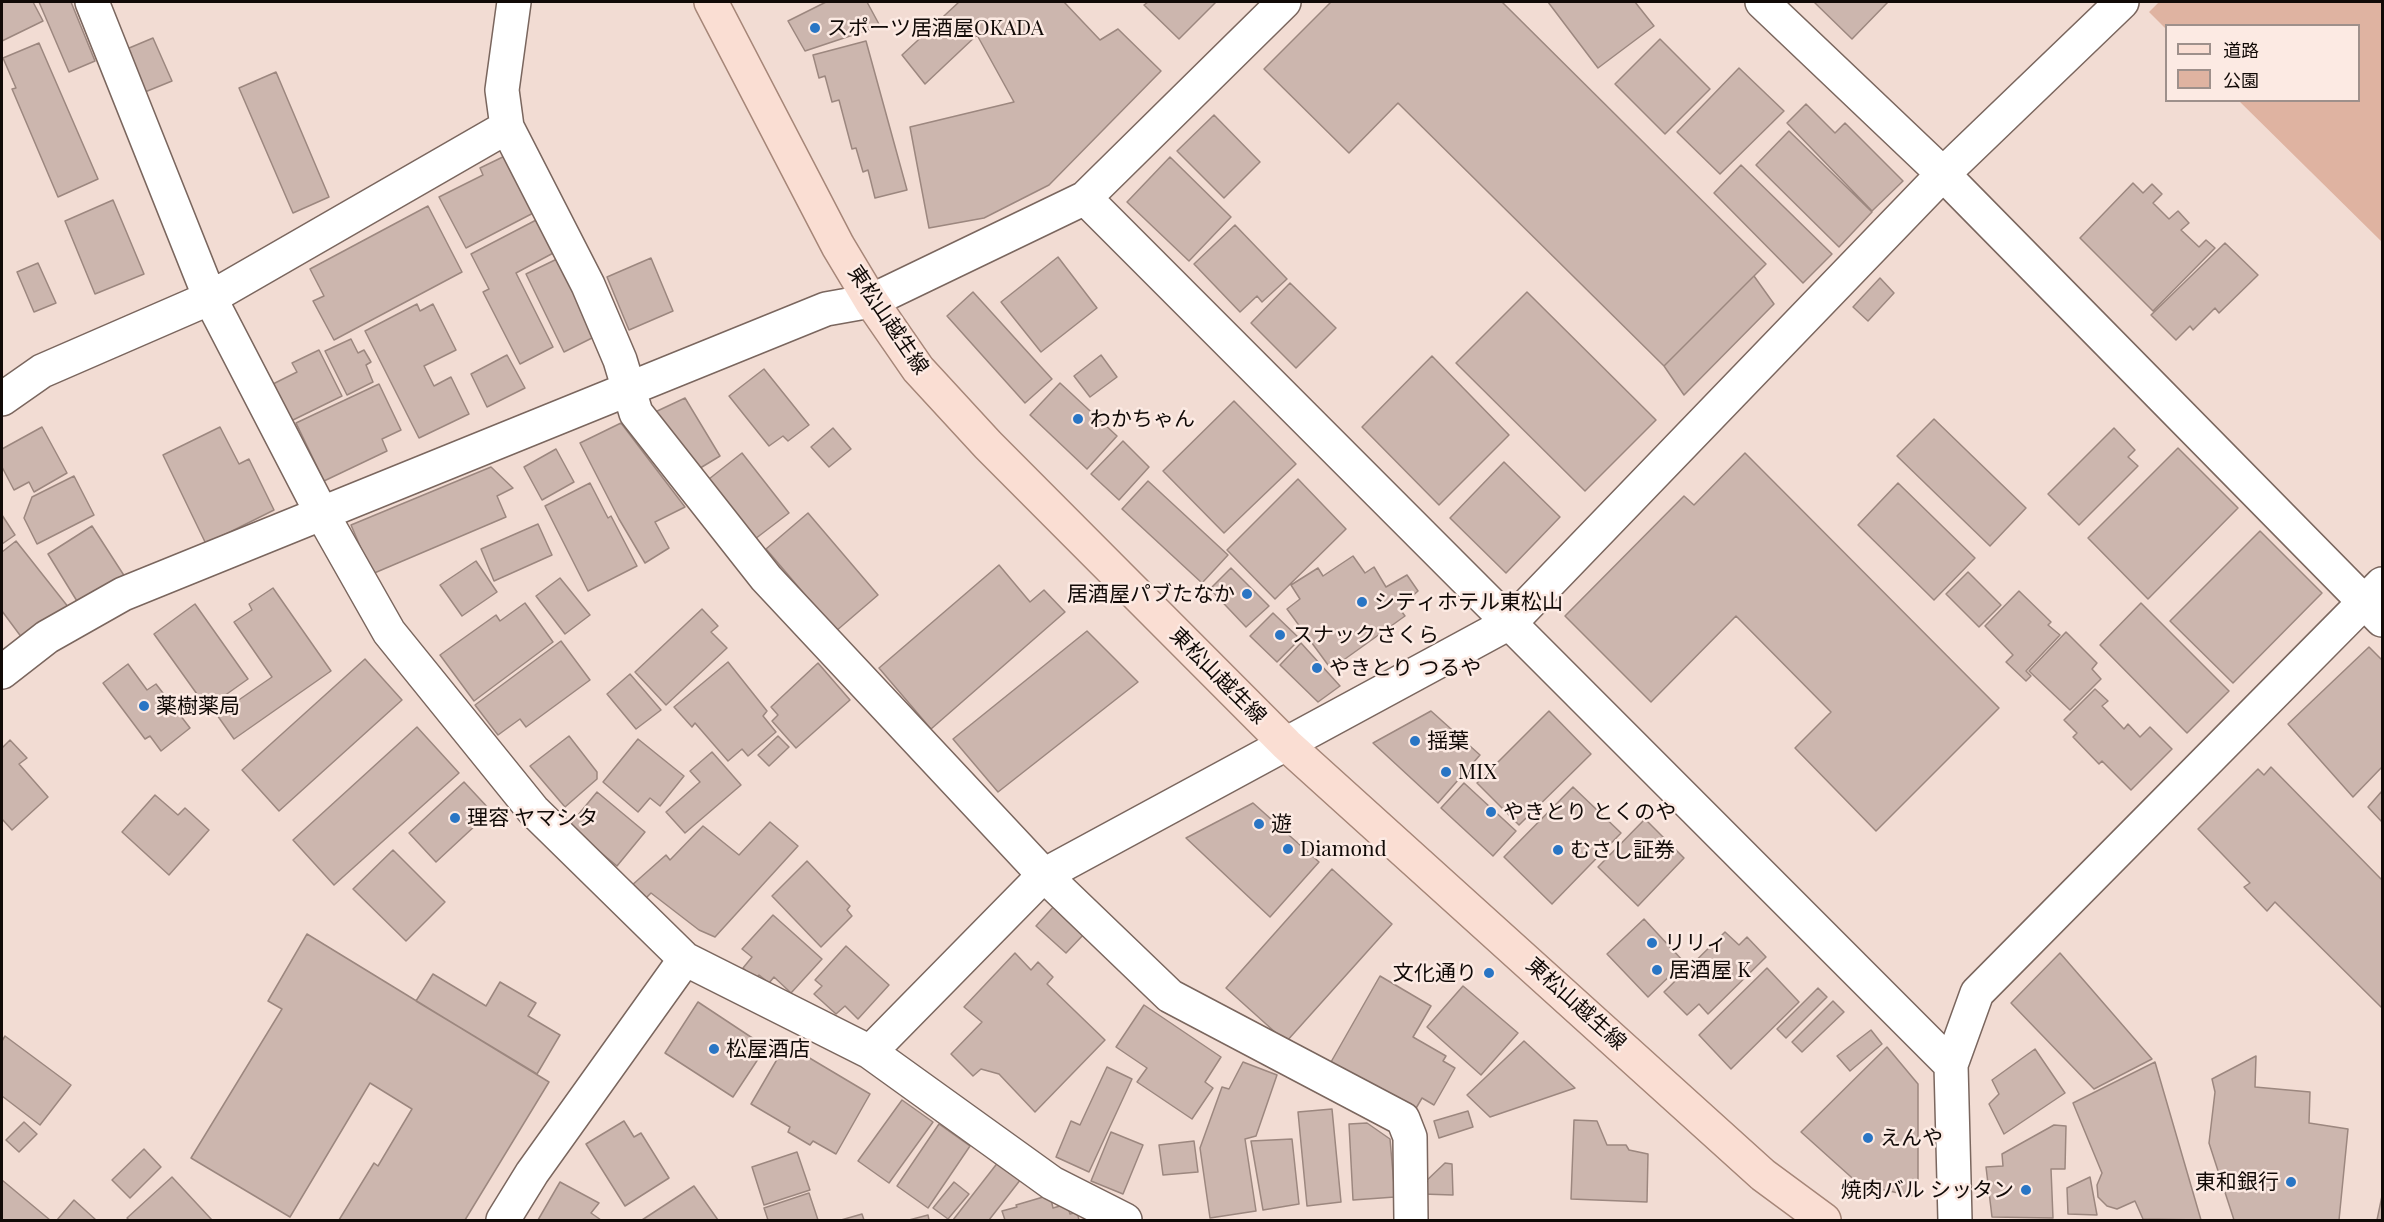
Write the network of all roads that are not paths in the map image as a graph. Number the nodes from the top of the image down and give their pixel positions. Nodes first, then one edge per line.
1 (92, 2) edge
2 (514, 2) edge
3 (711, 2) edge
4 (1284, 2) edge
5 (1762, 2) edge
6 (2122, 2) edge
7 (507, 127) junction
8 (1943, 174) junction
9 (1085, 198) junction
10 (210, 298) junction
11 (871, 301) junction
12 (628, 388) junction
13 (2, 399) edge
14 (321, 512) junction
15 (2376, 602) edge
16 (1510, 622) junction
17 (2, 672) edge
18 (1287, 745) junction
19 (1044, 875) junction
20 (685, 959) junction
21 (870, 1052) junction
22 (1951, 1065) junction
23 (503, 1221) edge
24 (1125, 1221) edge
25 (1411, 1221) edge
26 (1824, 1221) edge
27 (1955, 1221) edge

1 - 10 street
2 - 7 street
3 - 11 main road, 東松山越生線
4 - 9 street
5 - 8 street
6 - 8 street
7 - 10 street
7 - 12 street
8 - 15 street
8 - 16 street
9 - 11 street
9 - 16 street
10 - 13 street
10 - 14 street
11 - 12 street
11 - 18 main road, 東松山越生線
12 - 14 street
12 - 19 street
14 - 17 street
14 - 20 street
15 - 22 street
16 - 18 street
16 - 22 street
18 - 19 street
18 - 26 main road, 東松山越生線
19 - 21 street
19 - 25 street
20 - 21 street
20 - 23 street
21 - 24 street
22 - 27 street

